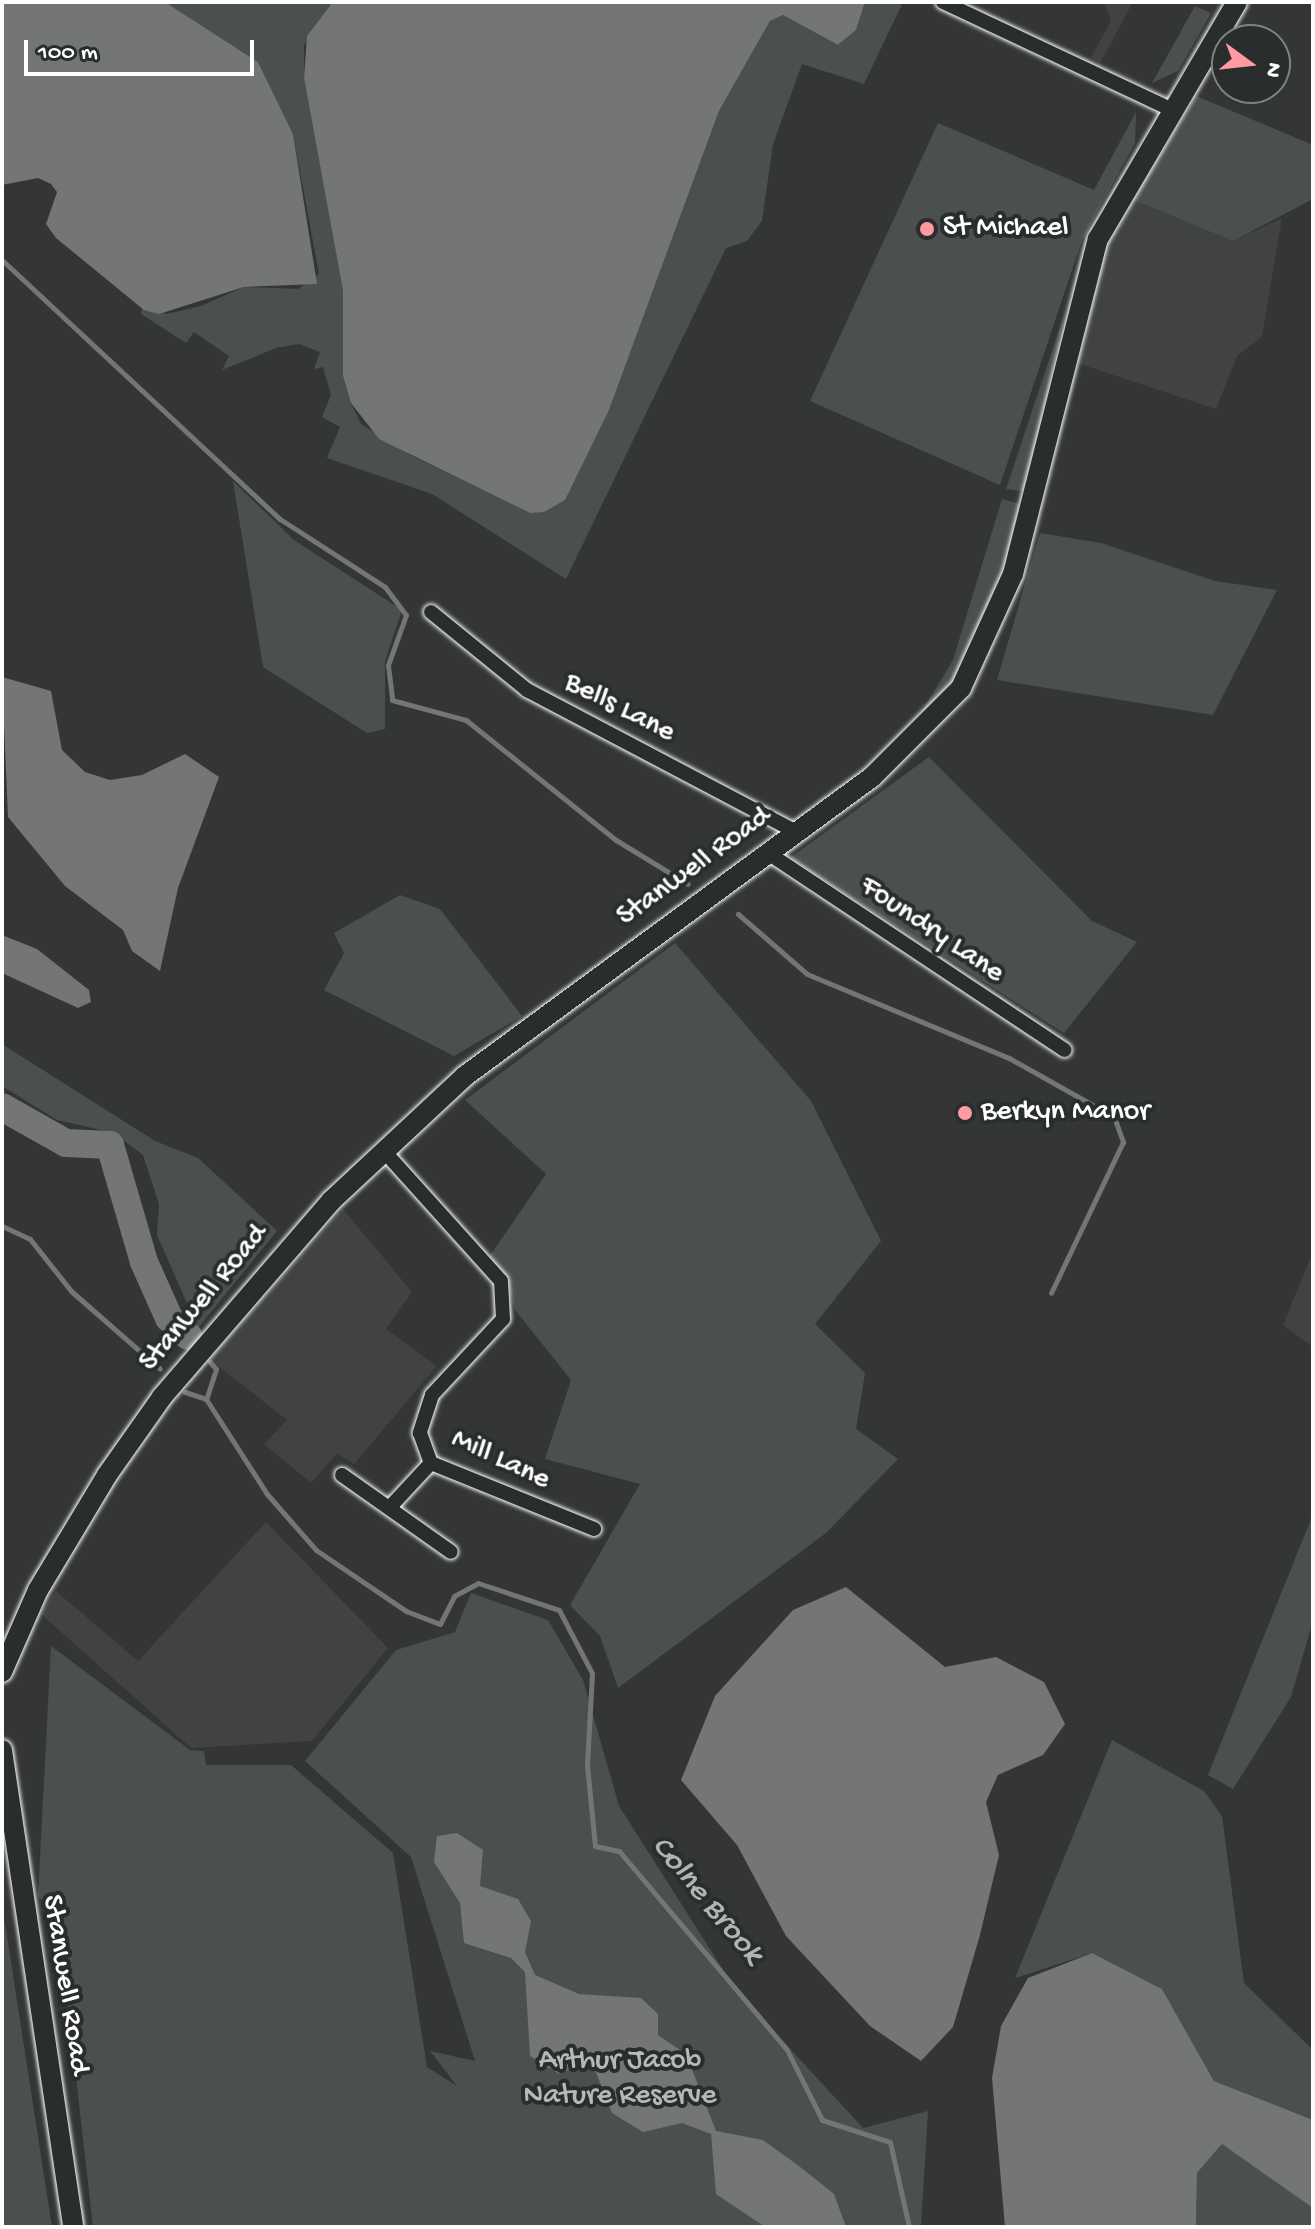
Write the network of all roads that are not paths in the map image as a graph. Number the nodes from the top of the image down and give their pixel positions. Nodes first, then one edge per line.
1 (943, 2) edge
2 (1237, 2) edge
3 (1170, 109) junction
4 (431, 612) dead end
5 (796, 832) junction
6 (768, 853) junction
7 (1065, 1050) dead end
8 (383, 1150) junction
9 (431, 1463) junction
10 (342, 1475) dead end
11 (391, 1506) junction
12 (594, 1529) dead end
13 (451, 1552) dead end
14 (2, 1672) edge
15 (2, 1750) edge
16 (73, 2227) edge

1 - 3 street
2 - 3 street, Stanwell Road
3 - 5 street, Stanwell Road
4 - 5 street, Bells Lane
5 - 6 street, Stanwell Road
6 - 7 street, Foundry Lane
6 - 8 street, Stanwell Road
8 - 9 street, Mill Lane
8 - 14 street, Stanwell Road
9 - 11 street
9 - 12 street, Mill Lane
10 - 11 street
11 - 13 street
15 - 16 street, Stanwell Road

